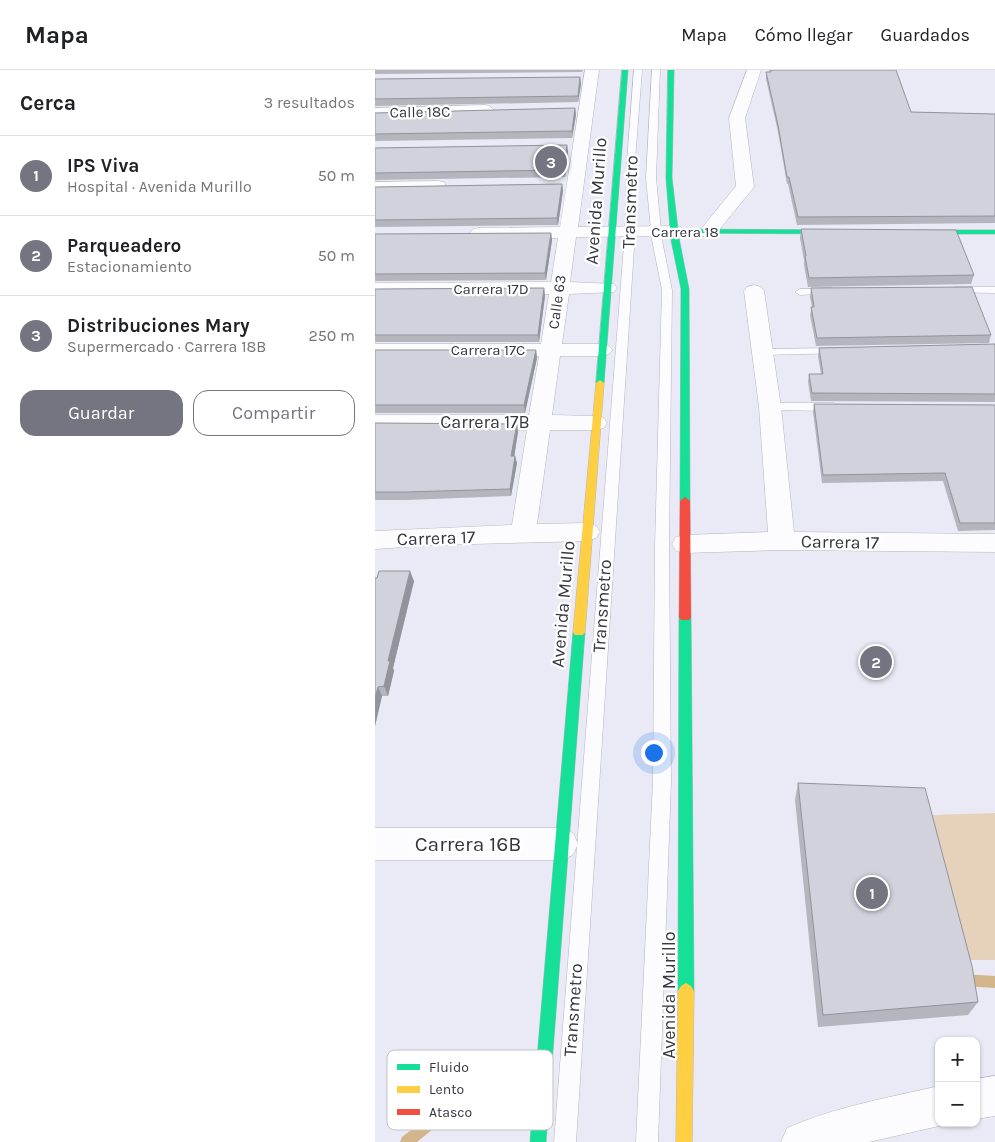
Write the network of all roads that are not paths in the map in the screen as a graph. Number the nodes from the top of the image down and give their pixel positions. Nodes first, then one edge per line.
1 (625, 70) edge
2 (638, 70) edge
3 (656, 70) edge
4 (671, 70) edge
5 (754, 70) edge
6 (587, 75) edge
7 (499, 110) edge
8 (375, 113) edge
9 (554, 184) edge
10 (574, 184) junction
11 (455, 186) edge
12 (375, 187) edge
13 (656, 231) junction
14 (675, 231) junction
15 (567, 232) junction
16 (621, 232) junction
17 (708, 232) junction
18 (856, 232) edge
19 (905, 232) edge
20 (995, 232) edge
21 (461, 233) edge
22 (559, 288) junction
23 (607, 288) junction
24 (375, 289) edge
25 (948, 290) edge
26 (995, 290) edge
27 (754, 291) dead end
28 (840, 291) edge
29 (800, 292) dead end
30 (375, 350) edge
31 (550, 350) junction
32 (602, 350) junction
33 (850, 350) edge
34 (763, 352) junction
35 (770, 407) junction
36 (848, 407) edge
37 (375, 422) edge
38 (539, 422) junction
39 (596, 422) junction
40 (587, 532) junction
41 (523, 535) junction
42 (375, 540) edge
43 (782, 541) junction
44 (995, 543) edge
45 (685, 544) junction
46 (375, 844) edge
47 (561, 844) junction
48 (545, 1050) edge
49 (995, 1096) edge
50 (980, 1098) edge
51 (935, 1107) edge
52 (565, 1142) edge
53 (647, 1142) edge
54 (684, 1142) edge
55 (801, 1142) edge

1 - 16 main road, Avenida Murillo
2 - 16 lane, Transmetro
3 - 13 lane, Transmetro
4 - 14 main road, Avenida Murillo
5 - 17 street
6 - 10 street, Calle 63
7 - 8 street, Calle 18C
9 - 10 street
10 - 15 street, Calle 63
11 - 12 street
13 - 14 street, Carrera 18
13 - 16 street, Carrera 18
13 - 53 lane, Transmetro
14 - 17 main road, Carrera 18
14 - 45 main road, Avenida Murillo
15 - 16 street, Carrera 18
15 - 21 street, Carrera 18
15 - 22 street, Calle 63
16 - 23 main road, Avenida Murillo
16 - 52 lane, Transmetro
17 - 18 main road, Carrera 18
19 - 20 main road
22 - 23 street, Carrera 17D
22 - 24 street, Carrera 17D
22 - 31 street, Calle 63
23 - 32 main road, Avenida Murillo
25 - 26 lane
27 - 34 street
28 - 29 lane
30 - 31 street, Carrera 17C
31 - 32 street, Carrera 17C
31 - 38 street, Calle 63
32 - 39 main road, Avenida Murillo
33 - 34 lane
34 - 35 street
35 - 36 lane
35 - 43 street
37 - 38 street, Carrera 17B
38 - 39 street, Carrera 17B
38 - 41 street, Calle 63
39 - 40 main road, Avenida Murillo
40 - 41 street, Carrera 17
40 - 47 main road, Avenida Murillo
41 - 42 street, Carrera 17
43 - 44 street, Carrera 17
43 - 45 street, Carrera 17
45 - 54 main road, Avenida Murillo
46 - 47 street, Carrera 16B
47 - 48 main road, Avenida Murillo
49 - 50 street
51 - 55 street

